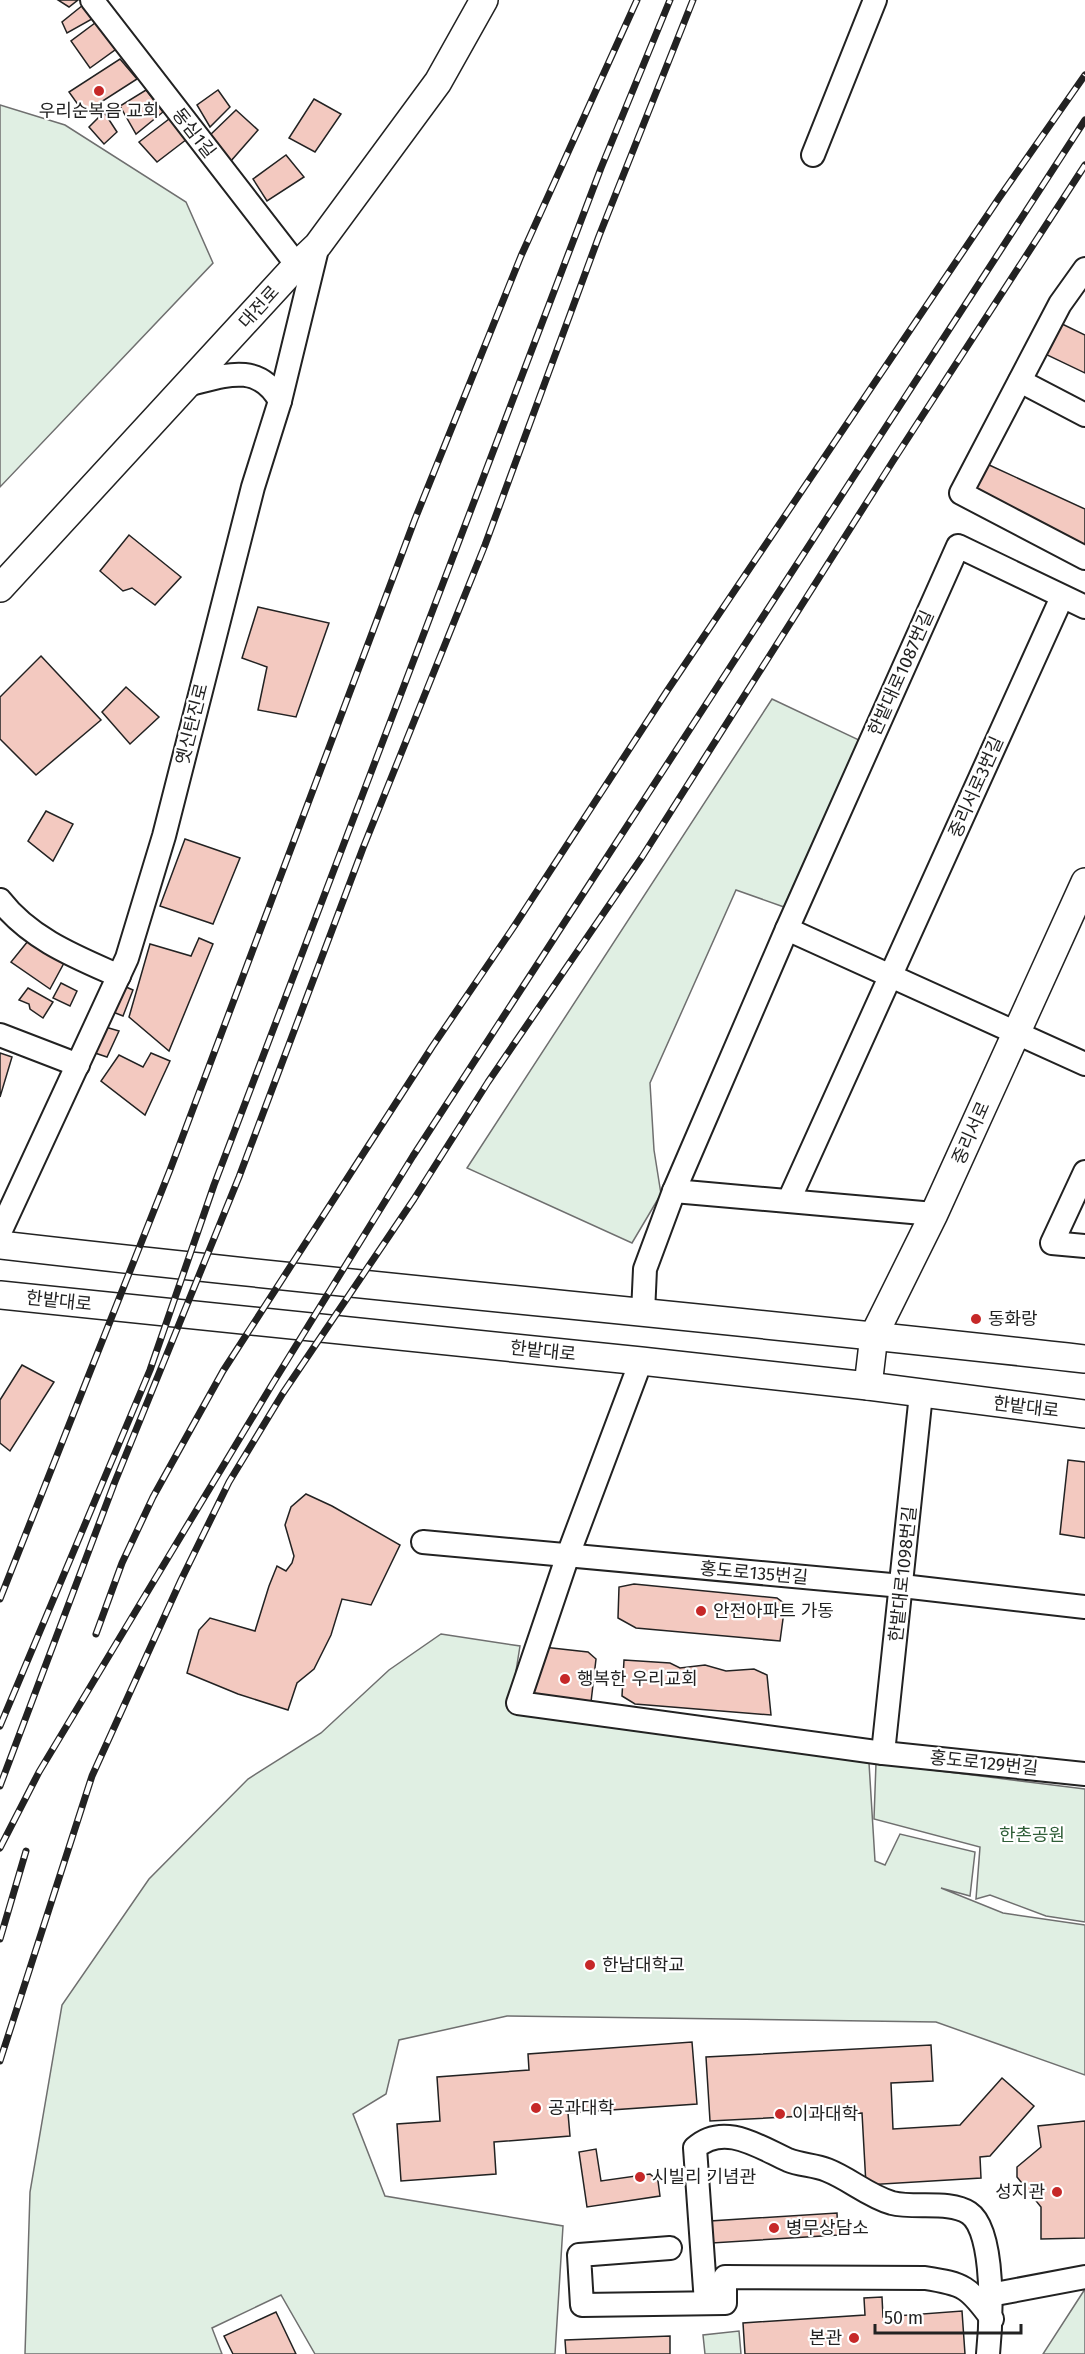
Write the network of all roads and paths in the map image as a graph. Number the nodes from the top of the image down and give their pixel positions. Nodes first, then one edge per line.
1 (92, 0) edge
2 (875, 0) edge
3 (476, 2) edge
4 (813, 155) dead end
5 (318, 245) junction
6 (297, 265) junction
7 (1085, 269) edge
8 (1020, 381) junction
9 (187, 385) junction
10 (280, 401) junction
11 (1085, 415) edge
12 (1085, 558) edge
13 (0, 588) edge
14 (1062, 597) junction
15 (1085, 608) edge
16 (1085, 882) edge
17 (0, 900) edge
18 (787, 929) junction
19 (119, 976) junction
20 (890, 977) junction
21 (1016, 1034) junction
22 (0, 1035) edge
23 (1085, 1064) edge
24 (78, 1065) junction
25 (1085, 1172) edge
26 (674, 1191) junction
27 (789, 1200) junction
28 (934, 1214) junction
29 (0, 1232) edge
30 (0, 1245) edge
31 (1085, 1246) edge
32 (0, 1295) edge
33 (643, 1313) junction
34 (874, 1335) junction
35 (1085, 1359) edge
36 (641, 1361) junction
37 (868, 1386) junction
38 (921, 1394) junction
39 (1085, 1414) edge
40 (423, 1542) dead end
41 (568, 1555) junction
42 (902, 1586) junction
43 (1085, 1607) edge
44 (883, 1753) junction
45 (1085, 1774) edge
46 (670, 2248) dead end
47 (1085, 2277) edge
48 (990, 2295) junction
49 (706, 2303) junction
50 (992, 2319) junction
51 (988, 2354) edge

1 - 6 street, 동심1길
2 - 4 street
3 - 5 main road, 대전로
5 - 6 main road, 대전로
5 - 10 street, 옛신탄진로
6 - 9 main road, 대전로
7 - 8 street
8 - 11 street
8 - 12 street
9 - 10 street
9 - 13 main road, 대전로
10 - 19 street, 옛신탄진로
14 - 15 street, 한밭대로1087번길
14 - 18 street, 한밭대로1087번길
14 - 20 street, 중리서로3번길
16 - 21 main road, 중리서로
17 - 19 street
18 - 20 street
18 - 26 street, 한밭대로1087번길
19 - 24 street, 옛신탄진로
20 - 21 street
20 - 27 street, 중리서로3번길
21 - 23 street
21 - 28 main road, 중리서로
22 - 24 street
24 - 29 street, 옛신탄진로
25 - 31 street
26 - 27 street
26 - 33 street, 한밭대로1087번길
27 - 28 street
28 - 34 main road, 중리서로
30 - 33 main road
32 - 36 main road, 한밭대로
33 - 34 main road
34 - 35 main road
34 - 37 main road, 중리서로
36 - 37 main road, 한밭대로
36 - 41 street
37 - 38 main road, 한밭대로
38 - 39 main road, 한밭대로
38 - 42 street, 한밭대로1098번길
40 - 41 street, 홍도로135번길
41 - 42 street, 홍도로135번길
41 - 44 street, 홍도로129번길
42 - 43 street, 홍도로135번길
42 - 44 street, 한밭대로1098번길
44 - 45 street, 홍도로129번길
46 - 49 street
47 - 48 street
48 - 49 street
48 - 50 street
49 - 50 street
50 - 51 street

